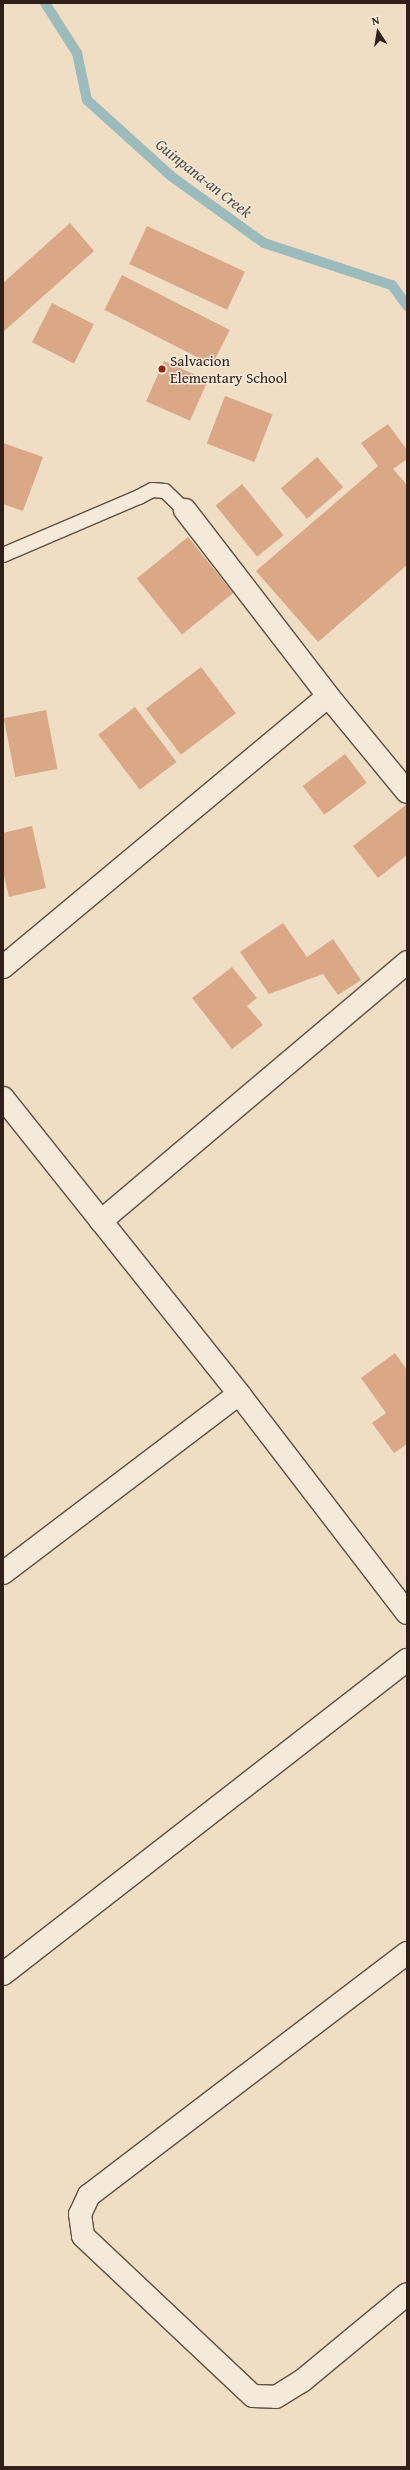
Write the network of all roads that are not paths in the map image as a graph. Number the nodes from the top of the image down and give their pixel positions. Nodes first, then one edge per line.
1 (185, 510) joint
2 (3, 555) edge
3 (328, 696) junction
4 (407, 792) edge
5 (407, 962) edge
6 (3, 967) edge
7 (3, 1098) edge
8 (101, 1221) junction
9 (239, 1394) junction
10 (3, 1573) edge
11 (407, 1613) edge
12 (407, 1660) edge
13 (407, 1953) edge
14 (3, 1974) edge
15 (407, 2294) edge

1 - 2 lane
1 - 3 street
3 - 4 street
3 - 6 street
5 - 8 street
7 - 8 street
8 - 9 street
9 - 10 street
9 - 11 street
12 - 14 street
13 - 15 street

